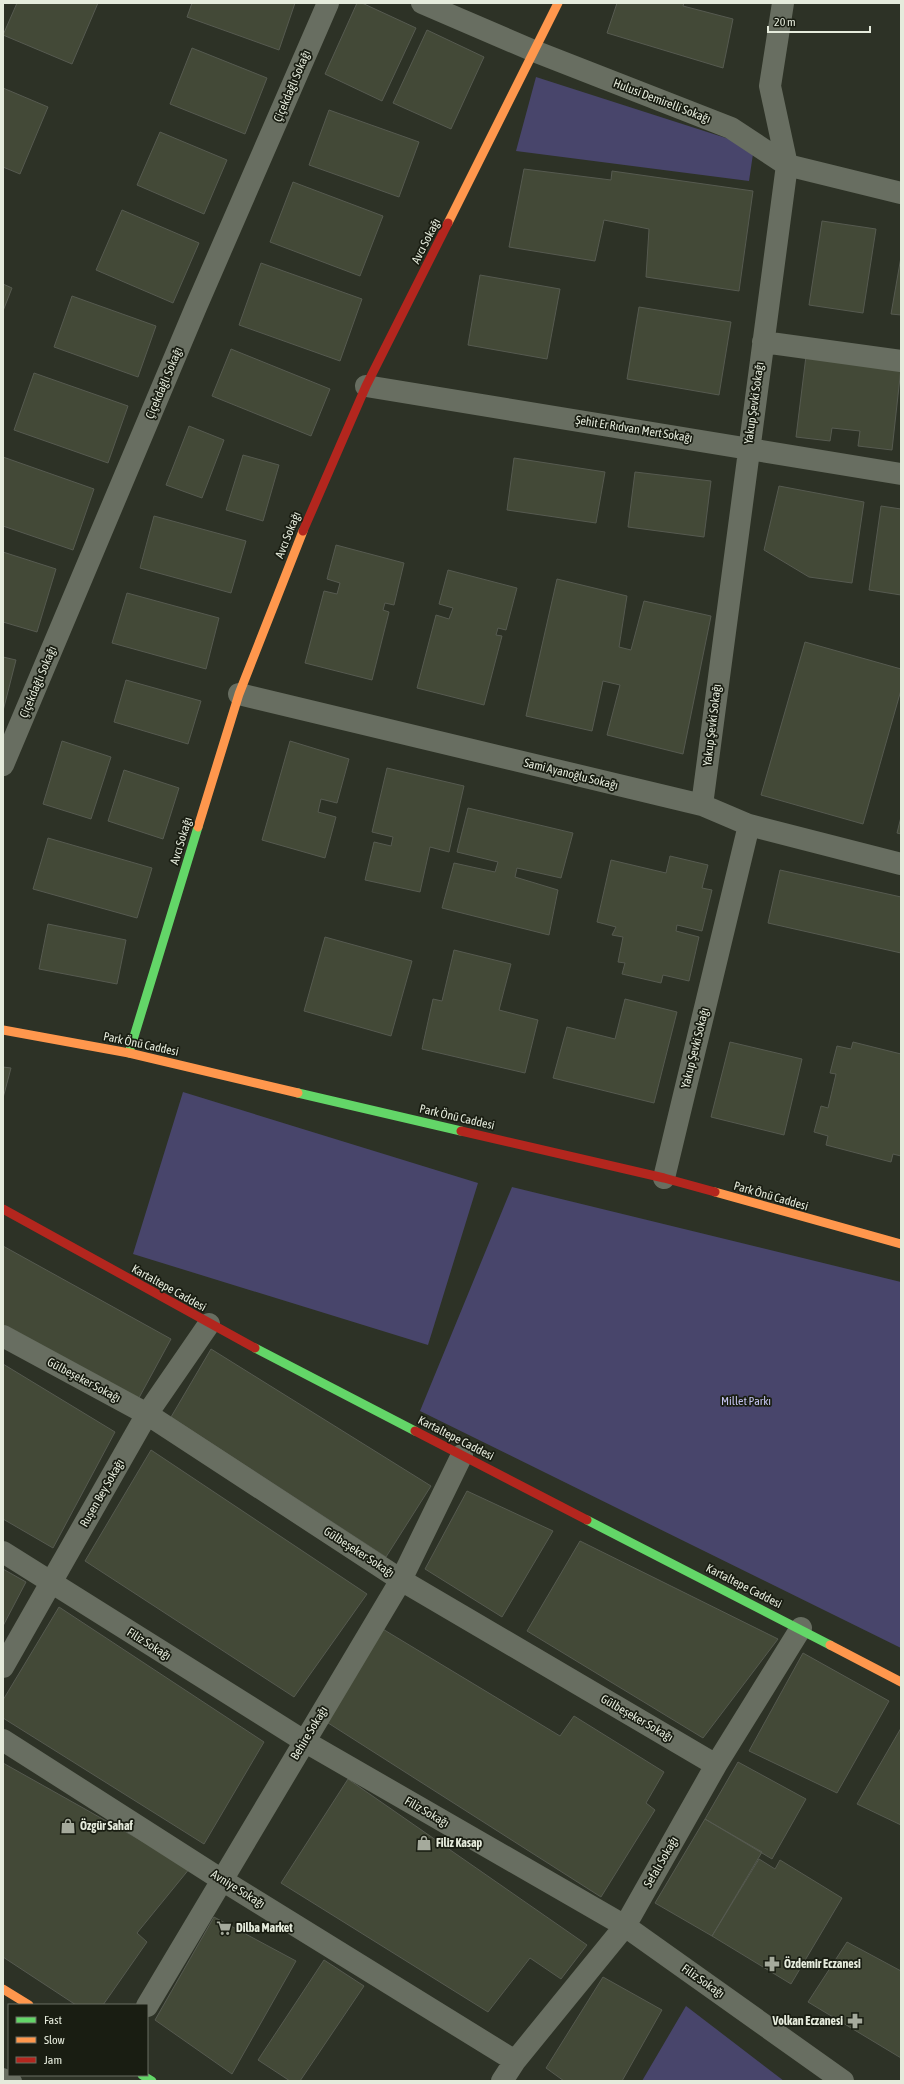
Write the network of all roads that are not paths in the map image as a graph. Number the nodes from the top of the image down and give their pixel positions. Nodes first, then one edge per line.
1 (328, 3) edge
2 (422, 3) edge
3 (558, 3) edge
4 (783, 3) edge
5 (534, 52) junction
6 (787, 166) junction
7 (901, 193) edge
8 (763, 342) junction
9 (901, 361) edge
10 (366, 386) junction
11 (748, 448) junction
12 (901, 474) edge
13 (239, 694) junction
14 (3, 765) edge
15 (702, 805) junction
16 (749, 825) junction
17 (901, 864) edge
18 (3, 1030) edge
19 (129, 1053) junction
20 (664, 1178) junction
21 (3, 1209) edge
22 (901, 1244) edge
23 (209, 1324) junction
24 (3, 1336) edge
25 (147, 1414) junction
26 (462, 1455) junction
27 (3, 1552) edge
28 (401, 1580) junction
29 (51, 1583) junction
30 (801, 1628) junction
31 (3, 1668) edge
32 (901, 1682) edge
33 (3, 1740) edge
34 (304, 1741) junction
35 (716, 1765) junction
36 (222, 1880) junction
37 (625, 1926) junction
38 (3, 1989) edge
39 (27, 2004) edge
40 (148, 2004) edge
41 (515, 2061) junction
42 (3, 2076) edge
43 (14, 2081) edge
44 (502, 2081) edge
45 (843, 2081) edge

1 - 14 street, Çiçekdağlı Sokağı
2 - 5 street, Hulusi Demirelli Sokağı
3 - 5 street, Avcı Sokağı
4 - 6 street, Yakup Şevki Sokağı
5 - 6 street, Hulusi Demirelli Sokağı
5 - 10 street, Avcı Sokağı
6 - 7 street, Hulusi Demirelli Sokağı
6 - 8 street, Yakup Şevki Sokağı
8 - 9 street
8 - 11 street, Yakup Şevki Sokağı
10 - 11 street, Şehit Er Rıdvan Mert Sokağı
10 - 13 street, Avcı Sokağı
11 - 12 street, Şehit Er Rıdvan Mert Sokağı
11 - 15 street, Yakup Şevki Sokağı
13 - 15 street, Sami Ayanoğlu Sokağı
13 - 19 street, Avcı Sokağı
15 - 16 street, Sami Ayanoğlu Sokağı
16 - 17 street, Sami Ayanoğlu Sokağı
16 - 20 street, Yakup Şevki Sokağı
18 - 19 street, Park Önü Caddesi
19 - 20 street, Park Önü Caddesi
20 - 22 street, Park Önü Caddesi
21 - 23 street, Kartaltepe Caddesi
23 - 25 street, Ruşen Bey Sokağı
23 - 26 street, Kartaltepe Caddesi
24 - 25 street, Gülbeşeker Sokağı
25 - 28 street, Gülbeşeker Sokağı
25 - 29 street, Ruşen Bey Sokağı
26 - 28 street, Behire Sokağı
26 - 30 street, Kartaltepe Caddesi
27 - 29 street, Filiz Sokağı
28 - 34 street, Behire Sokağı
28 - 35 street, Gülbeşeker Sokağı
29 - 31 street, Ruşen Bey Sokağı
29 - 34 street, Filiz Sokağı
30 - 32 street, Kartaltepe Caddesi
30 - 35 street, Sefalı Sokağı
33 - 36 street, Avniye Sokağı
34 - 36 street, Behire Sokağı
34 - 37 street, Filiz Sokağı
35 - 37 street, Sefalı Sokağı
36 - 40 street, Behire Sokağı
36 - 41 street, Avniye Sokağı
37 - 41 street, Sefalı Sokağı
37 - 45 street, Filiz Sokağı
38 - 39 street
41 - 44 street, Sefalı Sokağı
42 - 43 lane

